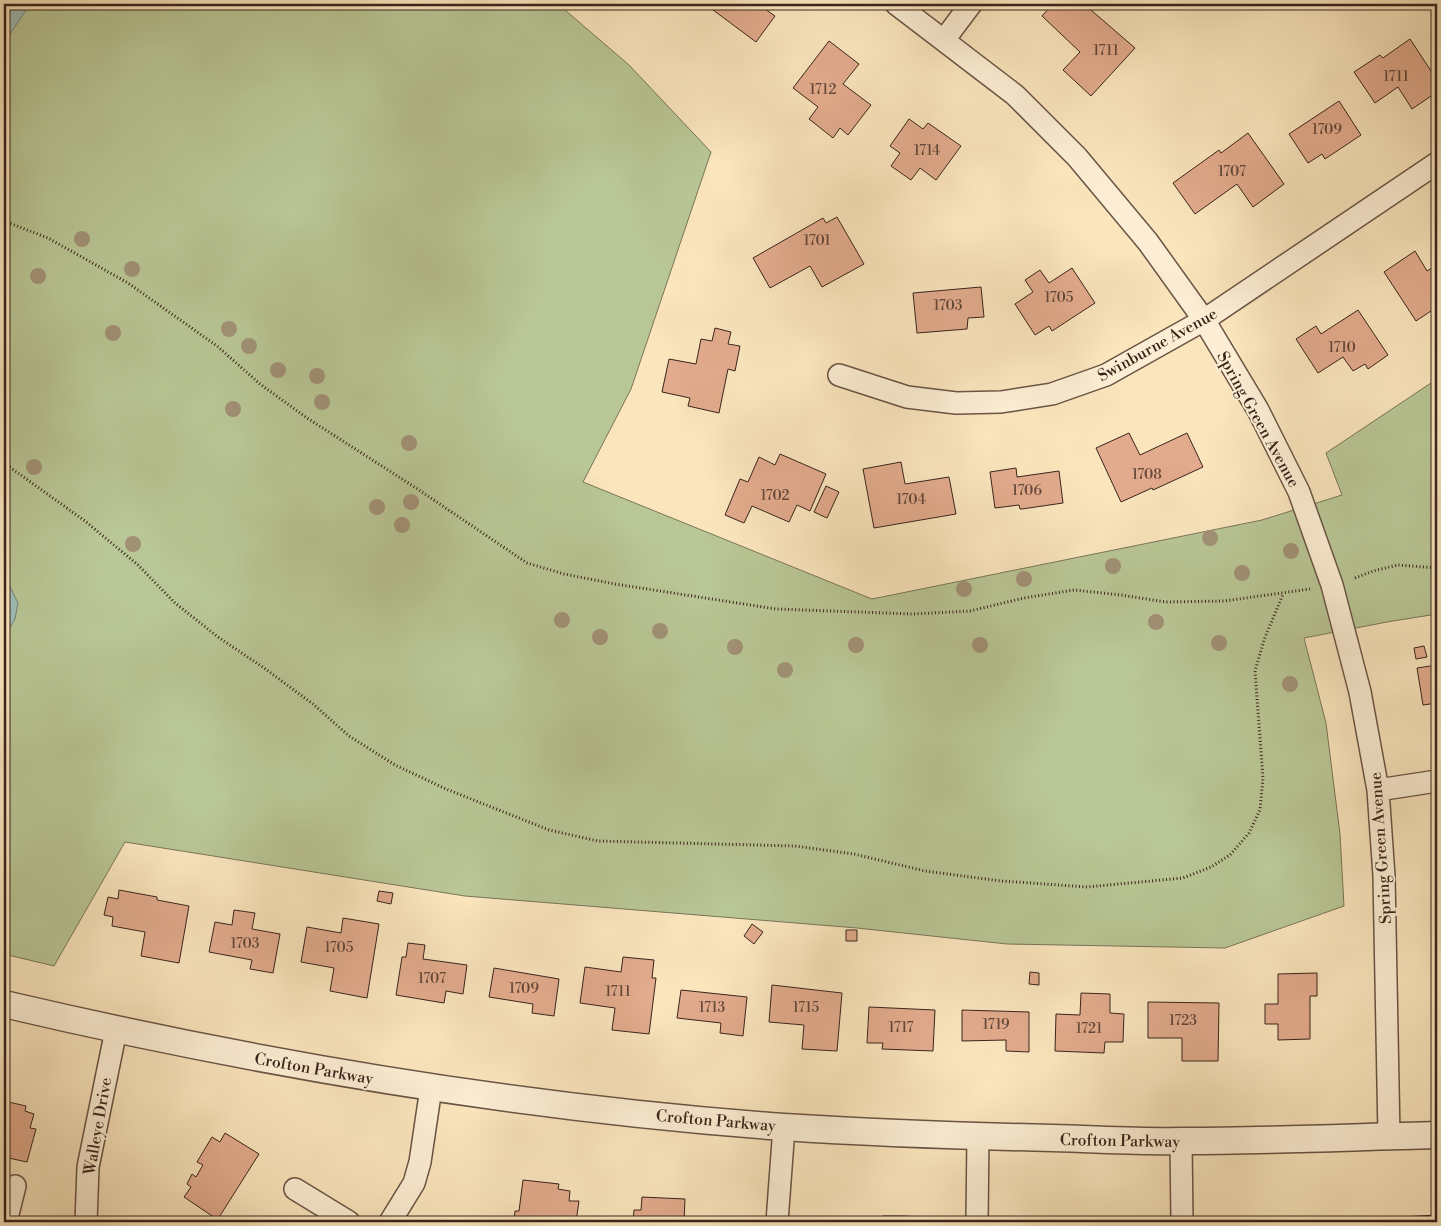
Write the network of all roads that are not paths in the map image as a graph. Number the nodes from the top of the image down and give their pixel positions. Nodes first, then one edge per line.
1 (896, 4) edge
2 (971, 4) edge
3 (944, 40) junction
4 (1437, 163) edge
5 (1204, 320) junction
6 (839, 376) dead end
7 (1437, 781) edge
8 (1378, 790) junction
9 (4, 1004) edge
10 (116, 1030) junction
11 (431, 1088) junction
12 (784, 1127) junction
13 (1437, 1135) edge
14 (978, 1136) junction
15 (1389, 1136) junction
16 (1181, 1142) junction
17 (14, 1186) dead end
18 (295, 1189) dead end
19 (6, 1222) edge
20 (86, 1222) edge
21 (349, 1222) edge
22 (390, 1222) edge
23 (778, 1222) edge
24 (977, 1222) edge
25 (1182, 1222) edge

1 - 3 street, Spring Green Avenue
2 - 3 street
3 - 5 street, Spring Green Avenue
4 - 5 street, Swinburne Avenue
5 - 6 street, Swinburne Avenue
5 - 8 street, Spring Green Avenue
7 - 8 street
8 - 15 street, Spring Green Avenue
9 - 10 street, Crofton Parkway
10 - 11 street, Crofton Parkway
10 - 20 street, Walleye Drive
11 - 12 street, Crofton Parkway
11 - 22 street
12 - 14 street, Crofton Parkway
12 - 23 street
13 - 15 street, Crofton Parkway
14 - 16 street, Crofton Parkway
14 - 24 street
15 - 16 street, Crofton Parkway
16 - 25 street
17 - 19 street
18 - 21 street

